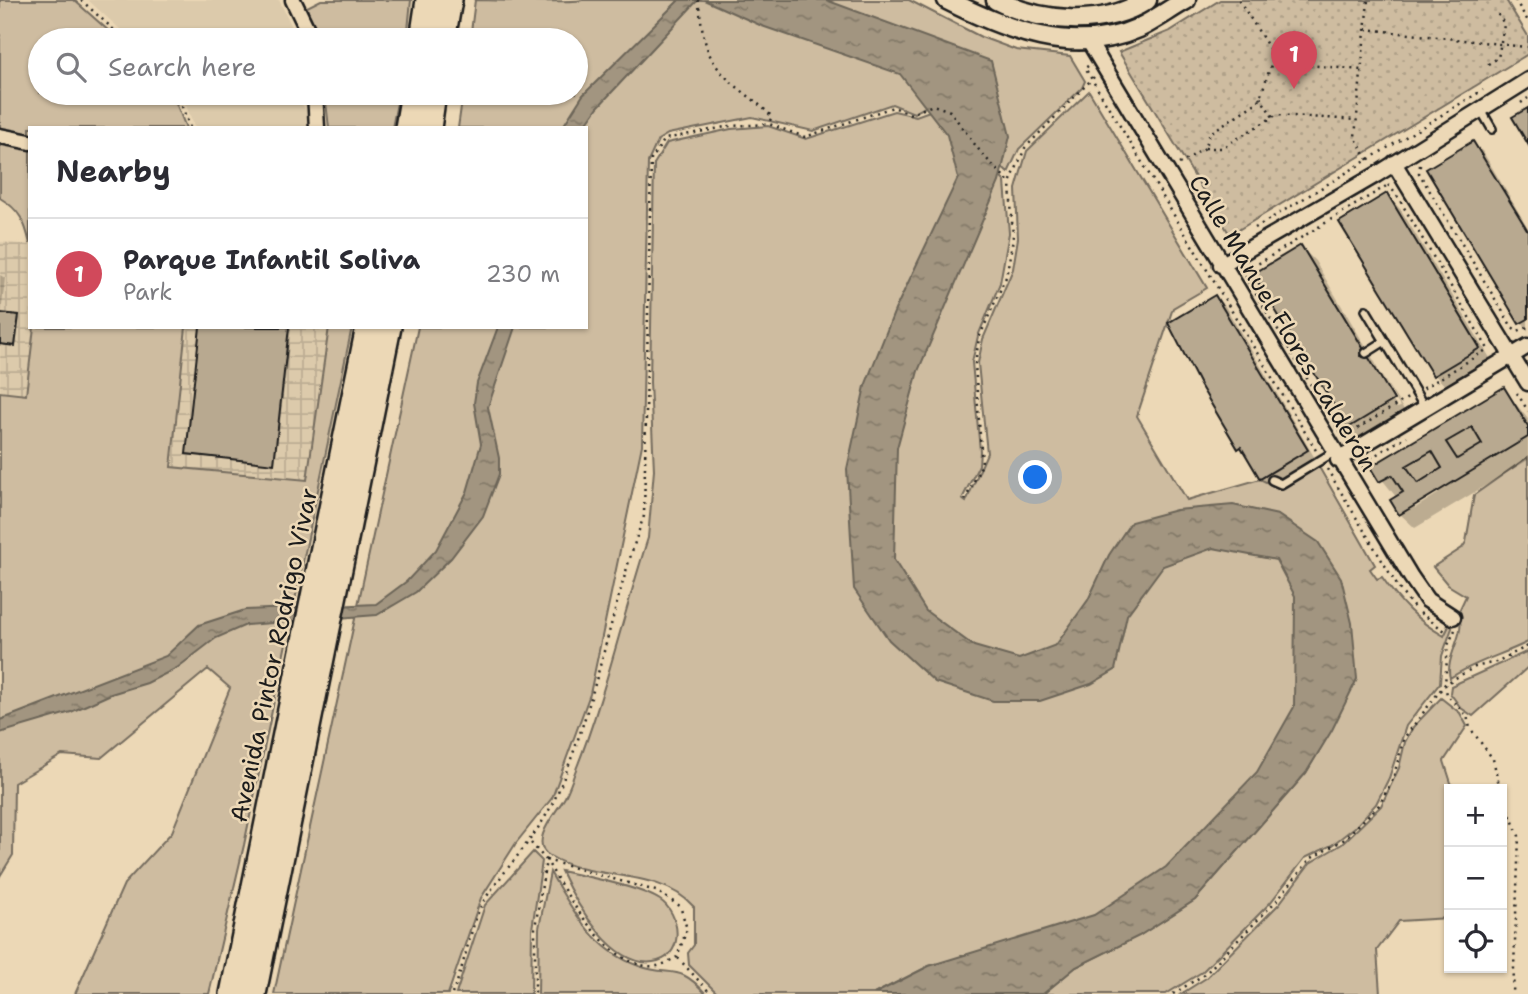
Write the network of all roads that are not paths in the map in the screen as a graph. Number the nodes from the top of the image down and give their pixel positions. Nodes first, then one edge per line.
1 (293, 0) edge
2 (428, 0) edge
3 (450, 0) edge
4 (947, 0) edge
5 (996, 0) edge
6 (1147, 0) edge
7 (1186, 0) edge
8 (307, 28) edge
9 (424, 28) edge
10 (445, 28) edge
11 (1088, 40) junction
12 (1528, 80) edge
13 (316, 105) edge
14 (411, 105) edge
15 (432, 105) edge
16 (1481, 110) junction
17 (317, 126) edge
18 (407, 126) edge
19 (429, 126) edge
20 (1492, 129) dead end
21 (0, 136) edge
22 (28, 142) edge
23 (1394, 163) junction
24 (1221, 265) junction
25 (1366, 310) dead end
26 (368, 329) edge
27 (389, 329) edge
28 (1385, 341) junction
29 (1528, 346) edge
30 (1366, 353) dead end
31 (1511, 356) junction
32 (1528, 383) edge
33 (1425, 408) junction
34 (1331, 457) junction
35 (1272, 480) dead end
36 (1453, 617) road end
37 (232, 994) edge
38 (254, 994) edge

1 - 8 street
2 - 9 main road
3 - 10 main road
4 - 11 street
5 - 6 street
7 - 11 street
11 - 24 street, Calle Manuel Flores Calderón
12 - 16 street
13 - 17 street
14 - 18 main road
15 - 19 main road
16 - 20 lane
16 - 23 street
21 - 22 street
23 - 24 street
23 - 31 street
24 - 34 street, Calle Manuel Flores Calderón
25 - 28 lane
26 - 37 main road, Avenida Pintor Rodrigo Vivar
27 - 38 main road, Avenida Pintor Rodrigo Vivar
28 - 30 lane
28 - 33 lane
29 - 31 street
31 - 32 street
31 - 33 street
33 - 34 street
34 - 35 lane
34 - 36 street, Calle Manuel Flores Calderón

